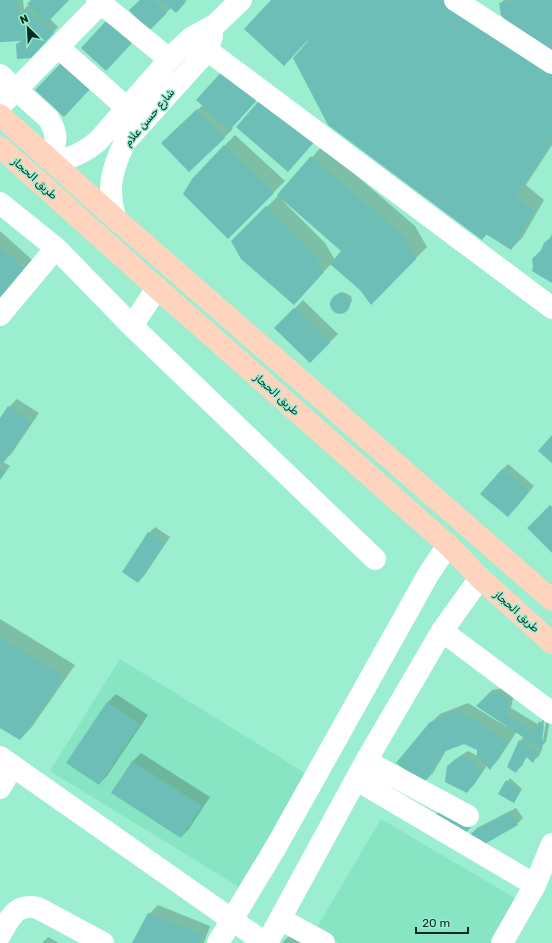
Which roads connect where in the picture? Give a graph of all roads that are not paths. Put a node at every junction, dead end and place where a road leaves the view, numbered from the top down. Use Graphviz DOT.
graph roads {
  1 [pos="241,0"];
  2 [pos="455,0"];
  3 [pos="99,2"];
  4 [pos="199,44"];
  5 [pos="58,47"];
  6 [pos="169,59"];
  7 [pos="552,62"];
  8 [pos="0,75"];
  9 [pos="16,90"];
  10 [pos="0,106"];
  11 [pos="127,108"];
  12 [pos="0,115"];
  13 [pos="0,147"];
  14 [pos="50,160"];
  15 [pos="0,203"];
  16 [pos="116,219"];
  17 [pos="56,248"];
  18 [pos="157,288"];
  19 [pos="552,308"];
  20 [pos="0,315"];
  21 [pos="132,326"];
  22 [pos="448,545"];
  23 [pos="375,559"];
  24 [pos="480,578"];
  25 [pos="552,600"];
  26 [pos="442,631"];
  27 [pos="552,643"];
  28 [pos="552,713"];
  29 [pos="6,761"];
  30 [pos="366,761"];
  31 [pos="356,780"];
  32 [pos="0,788"];
  33 [pos="468,816"];
  34 [pos="552,844"];
  35 [pos="535,885"];
  36 [pos="280,919"];
  37 [pos="232,920"];
  38 [pos="0,935"];
  39 [pos="75,936"];
  40 [pos="103,943"];
  41 [pos="218,943"];
  42 [pos="266,943"];
  43 [pos="324,943"];
  44 [pos="502,943"];
  1 -- 4 [label="street, شارع حسن علام"];
  2 -- 7 [label="street"];
  3 -- 5 [label="street"];
  3 -- 6 [label="street"];
  4 -- 6 [label="street, شارع حسن علام"];
  4 -- 16 [label="street, شارع حسن علام"];
  4 -- 19 [label="street"];
  5 -- 9 [label="street"];
  5 -- 11 [label="street"];
  6 -- 11 [label="street, شارع حسن علام"];
  8 -- 9 [label="street"];
  9 -- 10 [label="street"];
  9 -- 14 [label="street"];
  11 -- 14 [label="street, شارع حسن علام"];
  12 -- 14 [label="main road"];
  13 -- 18 [label="main road, طريق الحجاز"];
  14 -- 16 [label="main road"];
  15 -- 17 [label="street"];
  16 -- 25 [label="main road"];
  17 -- 20 [label="street"];
  17 -- 21 [label="street"];
  18 -- 21 [label="street"];
  18 -- 22 [label="main road, طريق الحجاز"];
  21 -- 23 [label="street"];
  22 -- 24 [label="main road, طريق الحجاز"];
  22 -- 37 [label="street"];
  24 -- 26 [label="street"];
  24 -- 27 [label="main road, طريق الحجاز"];
  26 -- 28 [label="street"];
  26 -- 30 [label="street"];
  29 -- 32 [label="street"];
  29 -- 37 [label="street"];
  30 -- 31 [label="street"];
  30 -- 33 [label="street"];
  31 -- 35 [label="street"];
  31 -- 36 [label="street"];
  34 -- 35 [label="street"];
  35 -- 44 [label="street"];
  36 -- 42 [label="street"];
  36 -- 43 [label="street"];
  37 -- 41 [label="street"];
  37 -- 42 [label="street"];
  38 -- 39 [label="street"];
  39 -- 40 [label="street"];
}
